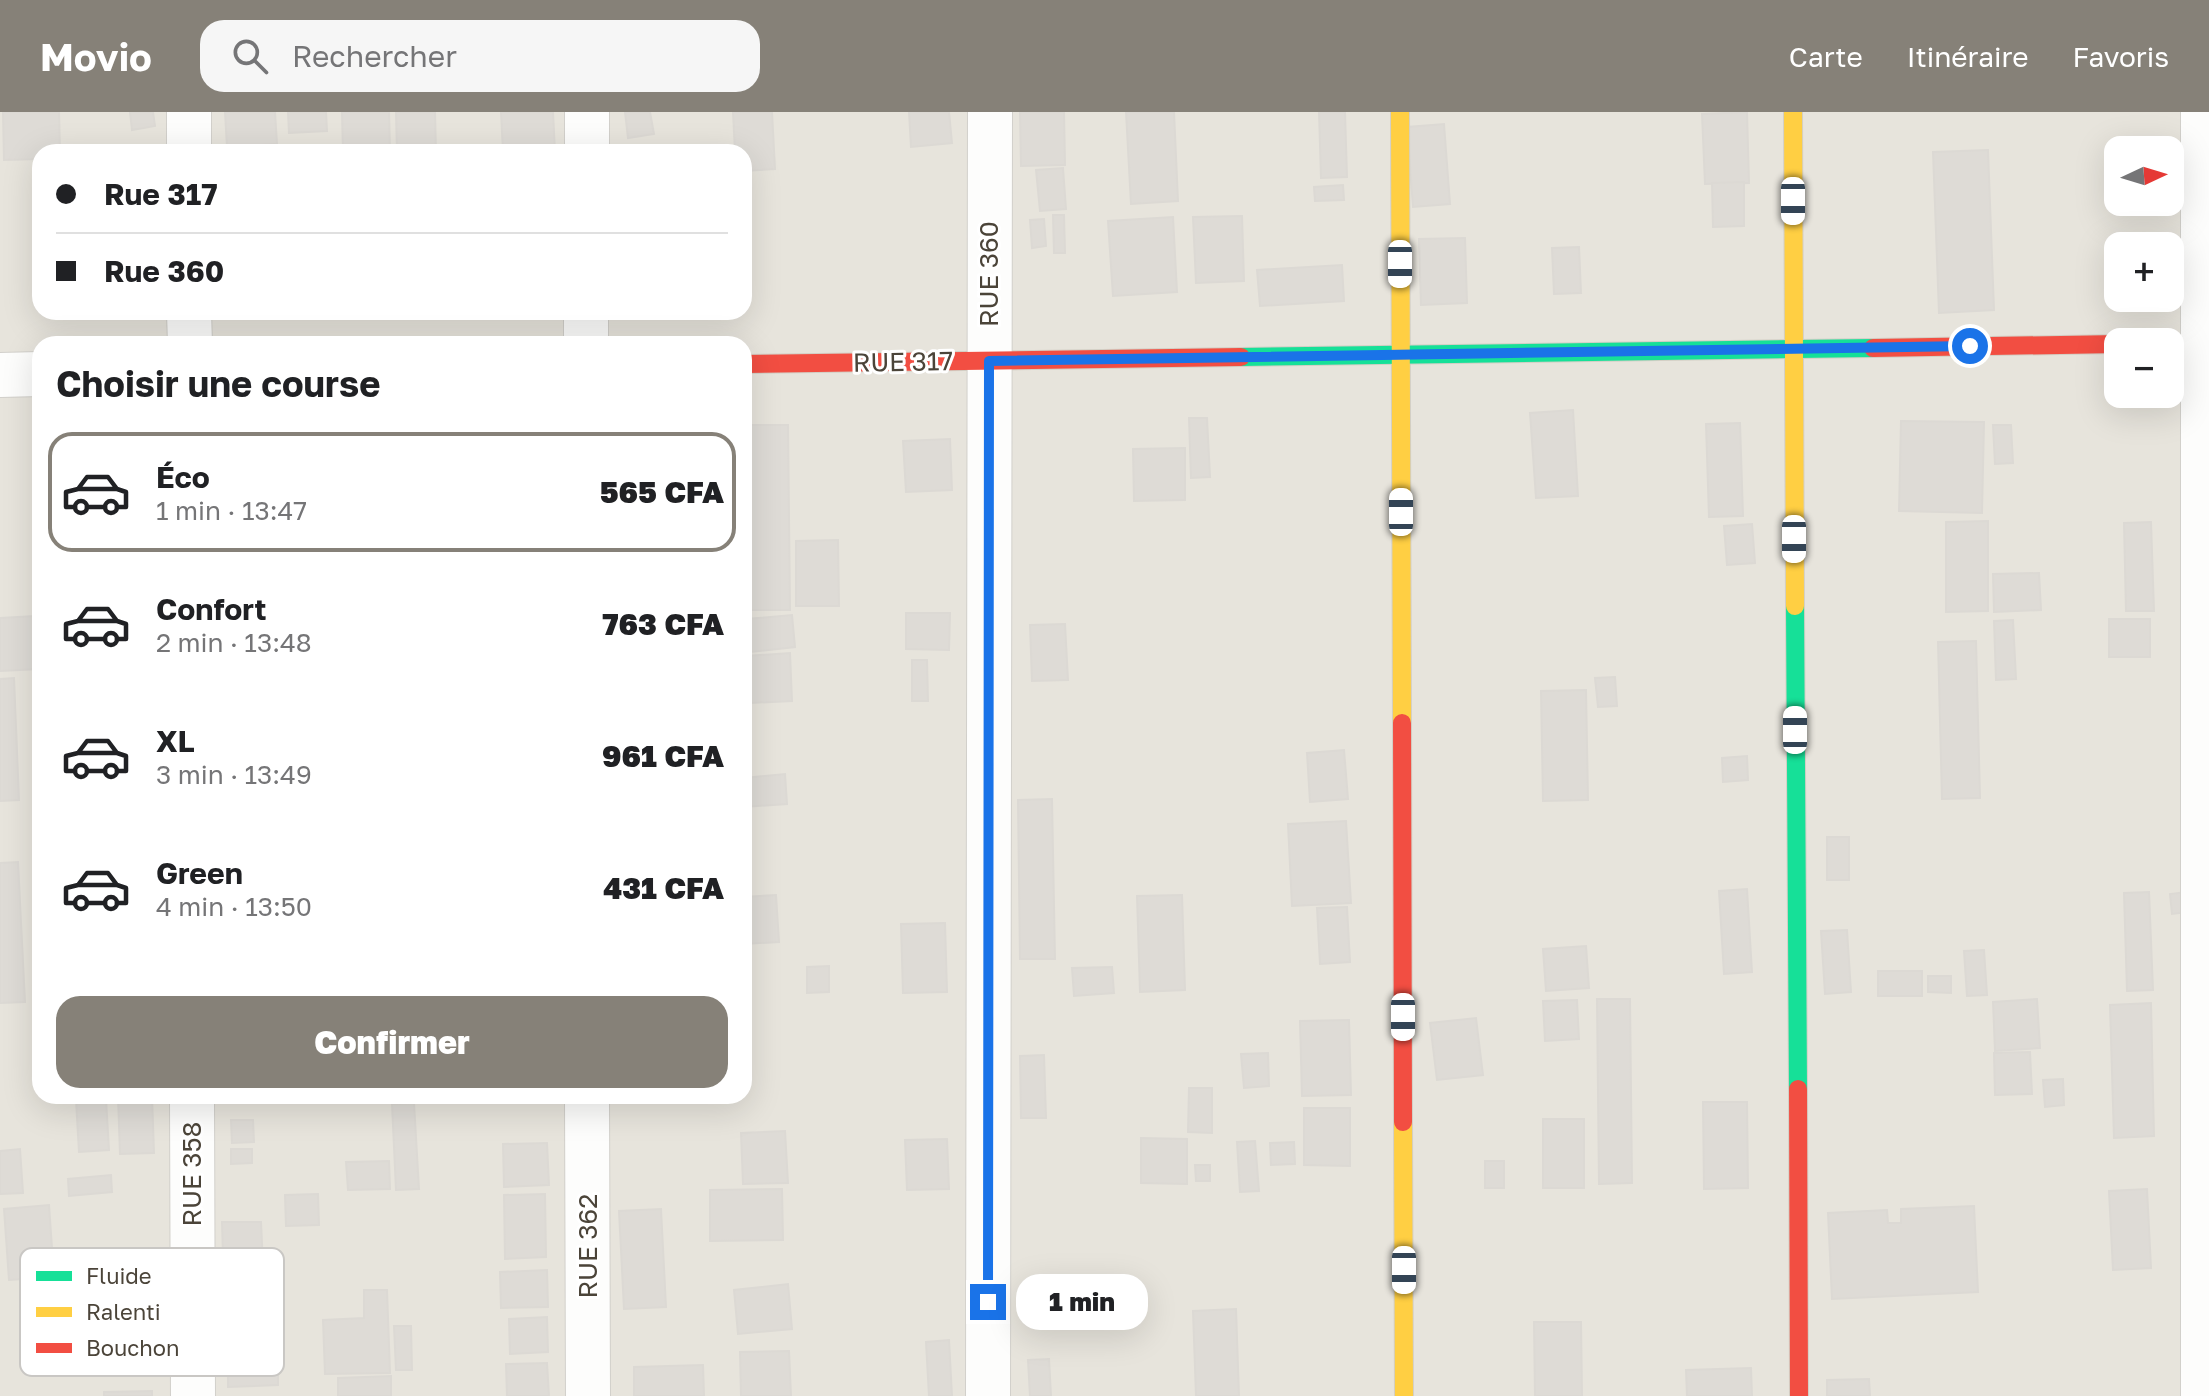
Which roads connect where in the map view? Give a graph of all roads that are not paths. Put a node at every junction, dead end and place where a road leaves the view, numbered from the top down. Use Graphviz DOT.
graph roads {
  1 [pos="189,112"];
  2 [pos="587,112"];
  3 [pos="990,112"];
  4 [pos="1400,112"];
  5 [pos="1793,112"];
  6 [pos="2203,112"];
  7 [pos="189,144"];
  8 [pos="587,144"];
  9 [pos="2187,343"];
  10 [pos="2104,344"];
  11 [pos="1793,349"];
  12 [pos="1400,355"];
  13 [pos="989,361"];
  14 [pos="752,364"];
  15 [pos="32,374"];
  16 [pos="0,375"];
  17 [pos="192,1104"];
  18 [pos="587,1104"];
  19 [pos="193,1248"];
  20 [pos="193,1376"];
  21 [pos="193,1396"];
  22 [pos="588,1396"];
  23 [pos="988,1396"];
  24 [pos="1404,1396"];
  25 [pos="1799,1396"];
  26 [pos="2203,1396"];
  1 -- 7 [label="street"];
  2 -- 8 [label="street"];
  3 -- 13 [label="street, RUE 360"];
  4 -- 12 [label="street"];
  5 -- 11 [label="street"];
  6 -- 9 [label="street"];
  9 -- 26 [label="street"];
  10 -- 11 [label="street, RUE 317"];
  11 -- 12 [label="street, RUE 317"];
  11 -- 25 [label="street"];
  12 -- 13 [label="street, RUE 317"];
  12 -- 24 [label="street"];
  13 -- 14 [label="street, RUE 317"];
  13 -- 23 [label="street, RUE 360"];
  15 -- 16 [label="street"];
  17 -- 19 [label="street, RUE 358"];
  18 -- 22 [label="street, RUE 362"];
  20 -- 21 [label="street, RUE 358"];
}
